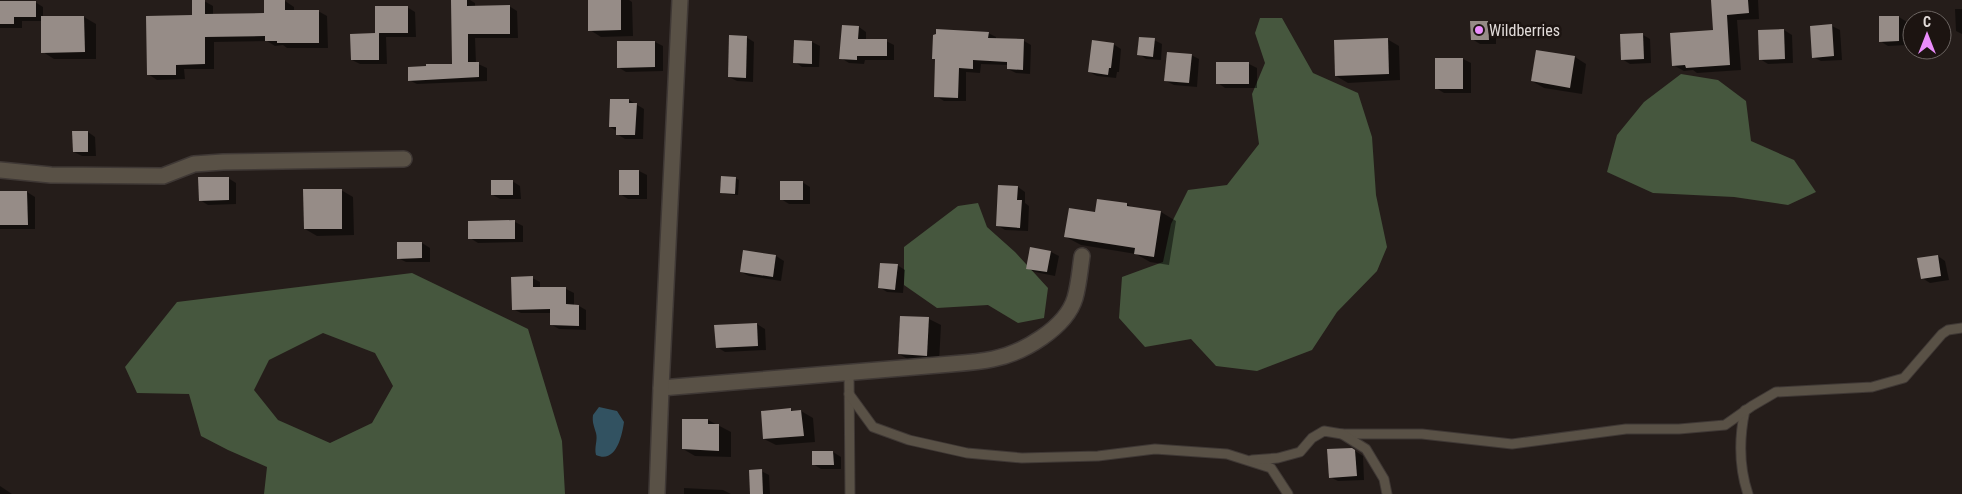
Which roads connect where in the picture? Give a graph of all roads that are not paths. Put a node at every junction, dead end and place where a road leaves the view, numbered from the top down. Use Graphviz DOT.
graph roads {
  1 [pos="680,0"];
  2 [pos="404,159"];
  3 [pos="0,170"];
  4 [pos="1082,256"];
  5 [pos="1962,328"];
  6 [pos="849,372"];
  7 [pos="661,388"];
  8 [pos="849,394"];
  9 [pos="1745,410"];
  10 [pos="1342,434"];
  11 [pos="1247,461"];
  12 [pos="657,494"];
  13 [pos="850,494"];
  14 [pos="1288,494"];
  15 [pos="1387,494"];
  16 [pos="1748,494"];
  1 -- 7 [label="street"];
  2 -- 3 [label="street"];
  4 -- 6 [label="street"];
  5 -- 9 [label="lane"];
  6 -- 7 [label="street"];
  6 -- 8 [label="lane"];
  7 -- 12 [label="street"];
  8 -- 11 [label="lane"];
  8 -- 13 [label="lane"];
  9 -- 10 [label="lane"];
  9 -- 16 [label="lane"];
  10 -- 11 [label="lane"];
  10 -- 15 [label="lane"];
  11 -- 14 [label="lane"];
}
